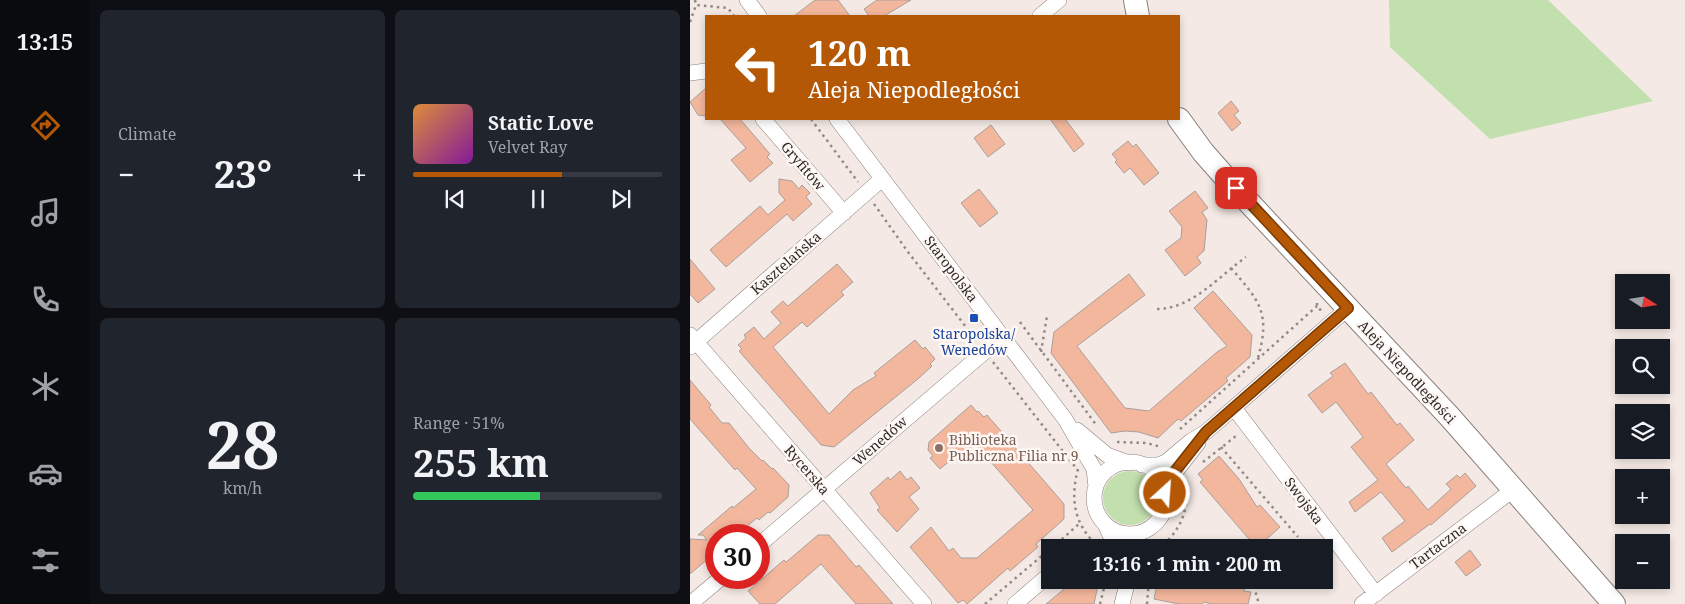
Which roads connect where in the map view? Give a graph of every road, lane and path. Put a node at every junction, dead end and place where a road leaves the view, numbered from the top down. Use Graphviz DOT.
graph roads {
  1 [pos="695,0"];
  2 [pos="747,0"];
  3 [pos="1059,0"];
  4 [pos="1135,0"];
  5 [pos="696,5"];
  6 [pos="733,15"];
  7 [pos="758,15"];
  8 [pos="1041,15"];
  9 [pos="1138,15"];
  10 [pos="690,22"];
  11 [pos="705,72"];
  12 [pos="690,73"];
  13 [pos="764,120"];
  14 [pos="812,120"];
  15 [pos="838,120"];
  16 [pos="1180,120"];
  17 [pos="882,179"];
  18 [pos="866,193"];
  19 [pos="844,213"];
  20 [pos="1246,257"];
  21 [pos="1231,268"];
  22 [pos="1317,306"];
  23 [pos="1348,308"];
  24 [pos="1157,309"];
  25 [pos="1047,316"];
  26 [pos="1020,322"];
  27 [pos="1002,337"];
  28 [pos="692,341"];
  29 [pos="985,351"];
  30 [pos="1041,352"];
  31 [pos="1257,360"];
  32 [pos="1234,408"];
  33 [pos="1065,419"];
  34 [pos="1100,430"];
  35 [pos="1206,432"];
  36 [pos="1176,433"];
  37 [pos="1165,444"];
  38 [pos="1161,447"];
  39 [pos="1220,448"];
  40 [pos="1135,464"];
  41 [pos="1096,487"];
  42 [pos="1514,488"];
  43 [pos="824,489"];
  44 [pos="1165,493"];
  45 [pos="1080,523"];
  46 [pos="1104,523"];
  47 [pos="1146,530"];
  48 [pos="770,536"];
  49 [pos="1298,537"];
  50 [pos="1061,539"];
  51 [pos="1093,539"];
  52 [pos="1112,539"];
  53 [pos="1137,539"];
  54 [pos="1041,556"];
  55 [pos="1041,582"];
  56 [pos="708,589"];
  57 [pos="1104,589"];
  58 [pos="1121,589"];
  59 [pos="1126,589"];
  60 [pos="1148,589"];
  61 [pos="1255,589"];
  62 [pos="1376,594"];
  63 [pos="1123,602"];
  64 [pos="690,604"];
  65 [pos="924,604"];
  66 [pos="985,604"];
  67 [pos="1015,604"];
  68 [pos="1100,604"];
  69 [pos="1146,604"];
  70 [pos="1259,604"];
  71 [pos="1362,604"];
  72 [pos="1614,604"];
  1 -- 5 [label="path"];
  2 -- 7 [label="street"];
  3 -- 8 [label="street"];
  4 -- 9 [label="street"];
  5 -- 6 [label="path"];
  5 -- 10 [label="path"];
  11 -- 12 [label="street"];
  13 -- 19 [label="street, Gryfitów"];
  14 -- 18 [label="path"];
  15 -- 17 [label="street, Staropolska"];
  16 -- 23 [label="street, Aleja Niepodległości"];
  17 -- 18 [label="street, Kasztelańska"];
  17 -- 27 [label="street, Staropolska"];
  18 -- 19 [label="street, Kasztelańska"];
  18 -- 29 [label="path"];
  19 -- 28 [label="street, Kasztelańska"];
  20 -- 21 [label="path"];
  21 -- 24 [label="path"];
  21 -- 31 [label="path"];
  22 -- 31 [label="path"];
  23 -- 32 [label="street"];
  23 -- 42 [label="street, Aleja Niepodległości"];
  25 -- 30 [label="path"];
  26 -- 30 [label="path"];
  27 -- 29 [label="street, Wenedów"];
  27 -- 33 [label="street, Staropolska"];
  28 -- 43 [label="street, Rycerska"];
  29 -- 43 [label="street, Wenedów"];
  29 -- 45 [label="path"];
  30 -- 34 [label="path"];
  31 -- 36 [label="path"];
  32 -- 35 [label="street"];
  32 -- 62 [label="street, Swojska"];
  33 -- 40 [label="street, Staropolska"];
  33 -- 41 [label="street, Staropolska"];
  35 -- 40 [label="street"];
  35 -- 44 [label="street"];
  37 -- 38 [label="path"];
  39 -- 49 [label="path"];
  40 -- 41 [label="street"];
  40 -- 44 [label="street"];
  41 -- 46 [label="street"];
  42 -- 62 [label="street, Tartaczna"];
  42 -- 72 [label="street, Aleja Niepodległości"];
  43 -- 48 [label="street, Wenedów"];
  43 -- 65 [label="street, Rycerska"];
  44 -- 47 [label="street"];
  45 -- 50 [label="path"];
  45 -- 51 [label="path"];
  46 -- 47 [label="street"];
  46 -- 52 [label="street"];
  47 -- 53 [label="street"];
  54 -- 66 [label="path"];
  55 -- 67 [label="street"];
  56 -- 64 [label="street"];
  57 -- 68 [label="path"];
  58 -- 63 [label="street"];
  59 -- 63 [label="street"];
  60 -- 69 [label="path"];
  61 -- 70 [label="path"];
  62 -- 71 [label="street, Tartaczna"];
}
